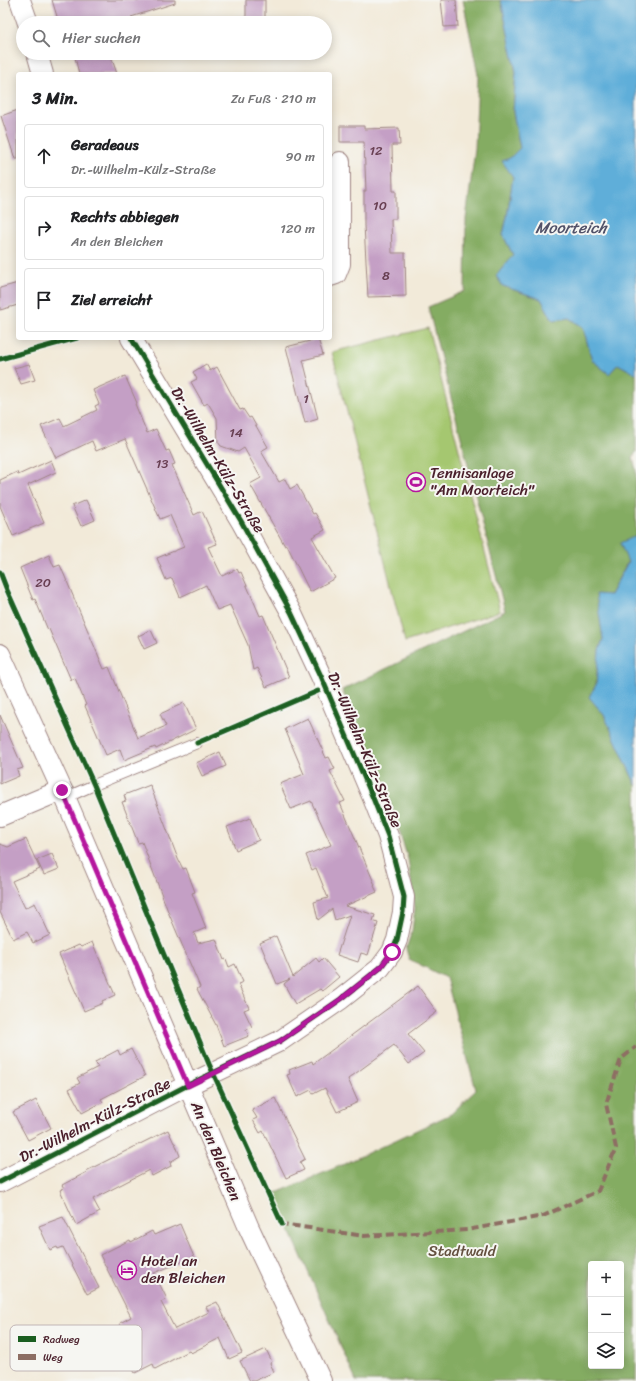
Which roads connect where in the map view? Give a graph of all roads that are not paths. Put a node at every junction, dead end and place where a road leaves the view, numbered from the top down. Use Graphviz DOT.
graph roads {
  1 [pos="20,0"];
  2 [pos="26,16"];
  3 [pos="39,60"];
  4 [pos="42,72"];
  5 [pos="340,162"];
  6 [pos="332,275"];
  7 [pos="132,340"];
  8 [pos="0,654"];
  9 [pos="197,743"];
  10 [pos="63,794"];
  11 [pos="0,816"];
  12 [pos="188,1086"];
  13 [pos="0,1182"];
  14 [pos="321,1381"];
  1 -- 2 [label="street"];
  3 -- 4 [label="street"];
  5 -- 6 [label="street"];
  7 -- 12 [label="street, Dr.-Wilhelm-Külz-Straße"];
  8 -- 10 [label="street, An den Bleichen"];
  9 -- 10 [label="lane"];
  10 -- 11 [label="street"];
  10 -- 12 [label="street, An den Bleichen"];
  12 -- 13 [label="street, Dr.-Wilhelm-Külz-Straße"];
  12 -- 14 [label="street, An den Bleichen"];
}
